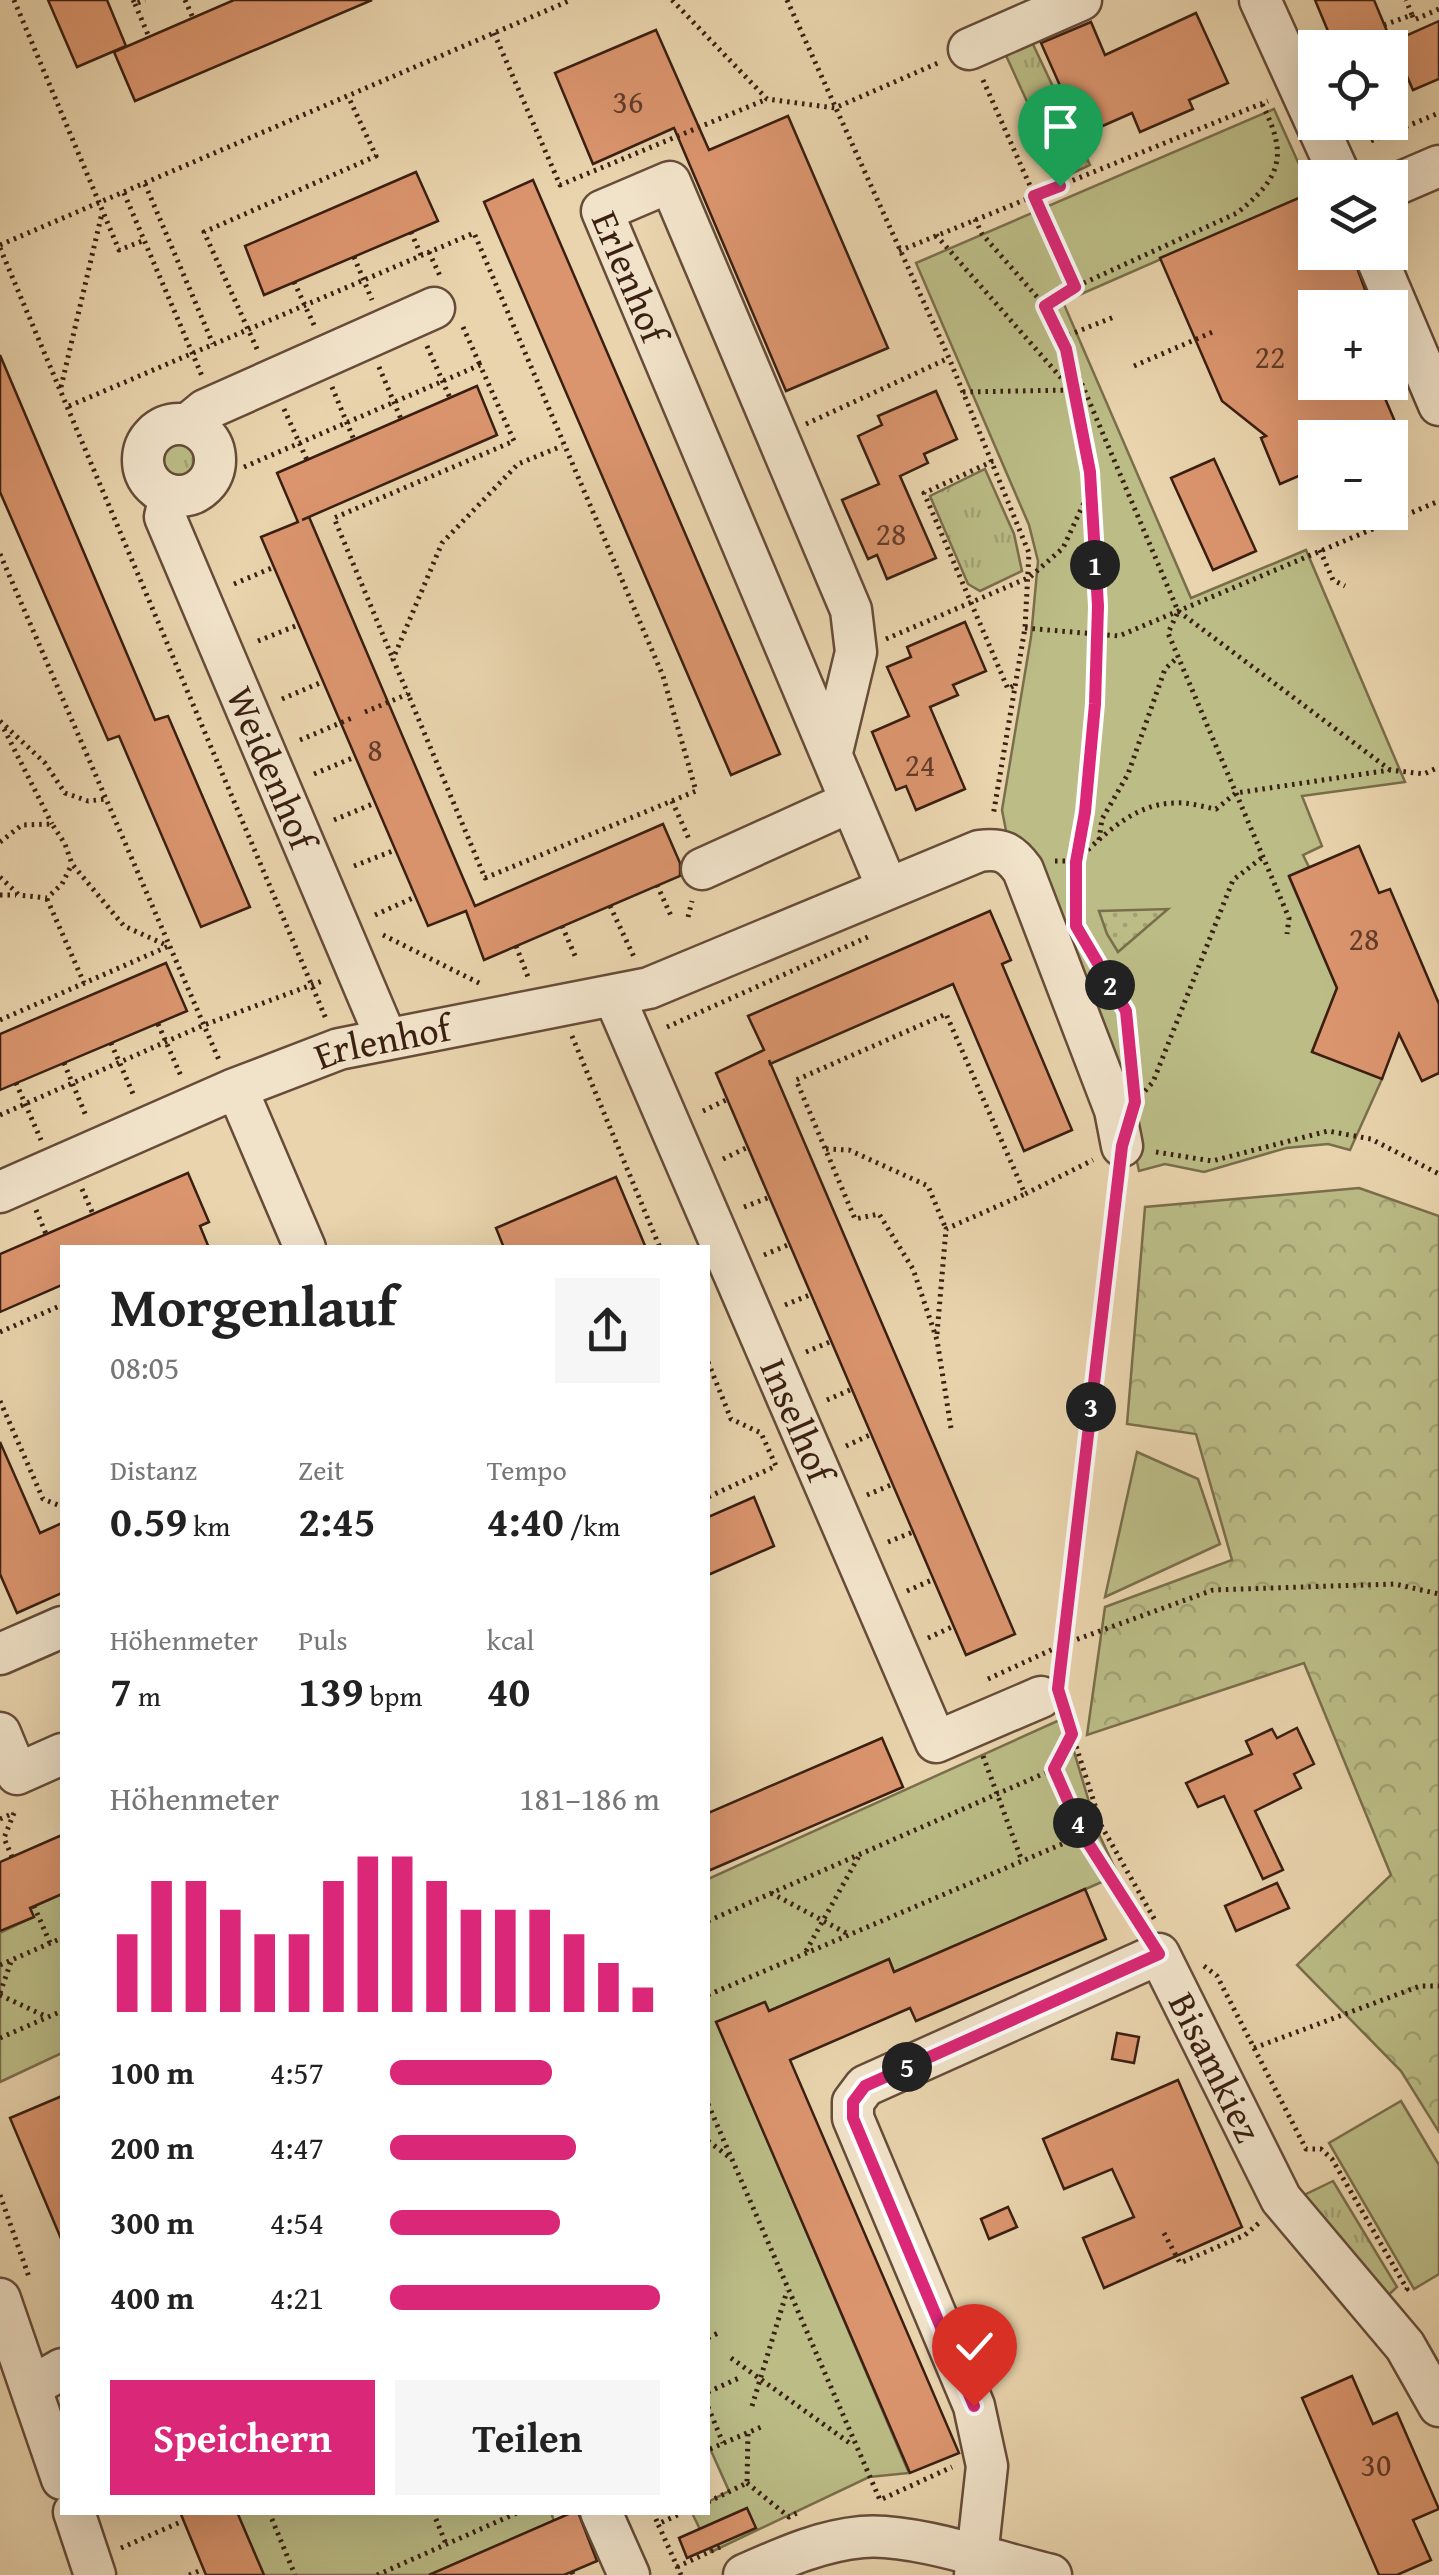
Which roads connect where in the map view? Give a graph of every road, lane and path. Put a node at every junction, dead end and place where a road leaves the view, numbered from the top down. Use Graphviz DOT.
graph roads {
  1 [pos="14,0"];
  2 [pos="145,0"];
  3 [pos="185,0"];
  4 [pos="571,0"];
  5 [pos="672,0"];
  6 [pos="787,0"];
  7 [pos="1081,0"];
  8 [pos="1260,0"];
  9 [pos="1406,0"];
  10 [pos="134,2"];
  11 [pos="1439,10"];
  12 [pos="1412,15"];
  13 [pos="192,18"];
  14 [pos="1384,25"];
  15 [pos="494,32"];
  16 [pos="148,37"];
  17 [pos="969,49"];
  18 [pos="348,96"];
  19 [pos="1280,96"];
  20 [pos="767,99"];
  21 [pos="835,108"];
  22 [pos="1439,113"];
  23 [pos="1371,141"];
  24 [pos="1327,160"];
  25 [pos="1439,166"];
  26 [pos="1408,179"];
  27 [pos="145,184"];
  28 [pos="124,193"];
  29 [pos="1034,196"];
  30 [pos="101,207"];
  31 [pos="975,219"];
  32 [pos="410,232"];
  33 [pos="936,234"];
  34 [pos="144,240"];
  35 [pos="1,250"];
  36 [pos="898,252"];
  37 [pos="421,255"];
  38 [pos="354,257"];
  39 [pos="1382,270"];
  40 [pos="363,280"];
  41 [pos="294,282"];
  42 [pos="1075,287"];
  43 [pos="304,304"];
  44 [pos="1045,306"];
  45 [pos="1114,317"];
  46 [pos="400,323"];
  47 [pos="248,329"];
  48 [pos="1215,331"];
  49 [pos="1061,338"];
  50 [pos="213,344"];
  51 [pos="1066,349"];
  52 [pos="192,352"];
  53 [pos="324,358"];
  54 [pos="949,358"];
  55 [pos="1134,366"];
  56 [pos="443,381"];
  57 [pos="61,389"];
  58 [pos="1072,390"];
  59 [pos="963,392"];
  60 [pos="450,398"];
  61 [pos="394,402"];
  62 [pos="1439,405"];
  63 [pos="68,406"];
  64 [pos="402,419"];
  65 [pos="347,422"];
  66 [pos="777,438"];
  67 [pos="354,440"];
  68 [pos="563,446"];
  69 [pos="993,461"];
  70 [pos="244,467"];
  71 [pos="1091,489"];
  72 [pos="1439,500"];
  73 [pos="1320,550"];
  74 [pos="0,554"];
  75 [pos="274,568"];
  76 [pos="1030,576"];
  77 [pos="234,584"];
  78 [pos="1345,586"];
  79 [pos="970,602"];
  80 [pos="1178,611"];
  81 [pos="298,625"];
  82 [pos="1025,628"];
  83 [pos="1097,634"];
  84 [pos="258,641"];
  85 [pos="856,652"];
  86 [pos="1178,657"];
  87 [pos="393,659"];
  88 [pos="322,682"];
  89 [pos="1016,685"];
  90 [pos="408,694"];
  91 [pos="282,698"];
  92 [pos="365,712"];
  93 [pos="352,718"];
  94 [pos="0,722"];
  95 [pos="300,740"];
  96 [pos="832,752"];
  97 [pos="355,757"];
  98 [pos="1439,767"];
  99 [pos="1390,770"];
  100 [pos="314,774"];
  101 [pos="1236,794"];
  102 [pos="106,799"];
  103 [pos="850,802"];
  104 [pos="375,804"];
  105 [pos="334,820"];
  106 [pos="52,824"];
  107 [pos="0,840"];
  108 [pos="1099,840"];
  109 [pos="994,849"];
  110 [pos="395,850"];
  111 [pos="1263,856"];
  112 [pos="1076,862"];
  113 [pos="72,864"];
  114 [pos="354,866"];
  115 [pos="702,869"];
  116 [pos="0,876"];
  117 [pos="657,885"];
  118 [pos="887,887"];
  119 [pos="0,894"];
  120 [pos="18,895"];
  121 [pos="47,898"];
  122 [pos="415,898"];
  123 [pos="1076,910"];
  124 [pos="375,915"];
  125 [pos="672,918"];
  126 [pos="562,926"];
  127 [pos="884,930"];
  128 [pos="1287,934"];
  129 [pos="383,935"];
  130 [pos="168,946"];
  131 [pos="516,946"];
  132 [pos="576,958"];
  133 [pos="1096,960"];
  134 [pos="358,970"];
  135 [pos="528,977"];
  136 [pos="84,983"];
  137 [pos="311,984"];
  138 [pos="495,991"];
  139 [pos="614,996"];
  140 [pos="0,1020"];
  141 [pos="567,1024"];
  142 [pos="204,1026"];
  143 [pos="386,1038"];
  144 [pos="674,1042"];
  145 [pos="1129,1047"];
  146 [pos="339,1048"];
  147 [pos="16,1083"];
  148 [pos="235,1090"];
  149 [pos="728,1100"];
  150 [pos="26,1104"];
  151 [pos="0,1116"];
  152 [pos="710,1127"];
  153 [pos="1122,1146"];
  154 [pos="748,1147"];
  155 [pos="826,1149"];
  156 [pos="1439,1174"];
  157 [pos="730,1175"];
  158 [pos="40,1184"];
  159 [pos="737,1191"];
  160 [pos="1025,1194"];
  161 [pos="770,1196"];
  162 [pos="93,1214"];
  163 [pos="946,1228"];
  164 [pos="46,1234"];
  165 [pos="758,1239"];
  166 [pos="790,1244"];
  167 [pos="304,1245"];
  168 [pos="659,1245"];
  169 [pos="812,1294"];
  170 [pos="60,1306"];
  171 [pos="792,1320"];
  172 [pos="0,1332"];
  173 [pos="799,1336"];
  174 [pos="937,1340"];
  175 [pos="832,1341"];
  176 [pos="806,1352"];
  177 [pos="710,1367"];
  178 [pos="813,1368"];
  179 [pos="852,1389"];
  180 [pos="0,1401"];
  181 [pos="833,1415"];
  182 [pos="951,1428"];
  183 [pos="840,1430"];
  184 [pos="872,1434"];
  185 [pos="846,1446"];
  186 [pos="853,1462"];
  187 [pos="860,1478"];
  188 [pos="893,1484"];
  189 [pos="710,1495"];
  190 [pos="867,1495"];
  191 [pos="60,1504"];
  192 [pos="874,1511"];
  193 [pos="881,1527"];
  194 [pos="913,1532"];
  195 [pos="901,1574"];
  196 [pos="934,1579"];
  197 [pos="907,1590"];
  198 [pos="1439,1594"];
  199 [pos="914,1606"];
  200 [pos="921,1622"];
  201 [pos="954,1626"];
  202 [pos="60,1628"];
  203 [pos="928,1638"];
  204 [pos="1064,1644"];
  205 [pos="0,1654"];
  206 [pos="935,1654"];
  207 [pos="977,1684"];
  208 [pos="1055,1692"];
  209 [pos="972,1726"];
  210 [pos="0,1734"];
  211 [pos="1072,1734"];
  212 [pos="60,1755"];
  213 [pos="1054,1769"];
  214 [pos="997,1794"];
  215 [pos="0,1819"];
  216 [pos="1102,1827"];
  217 [pos="1083,1835"];
  218 [pos="861,1854"];
  219 [pos="12,1857"];
  220 [pos="1022,1861"];
  221 [pos="771,1893"];
  222 [pos="34,1906"];
  223 [pos="710,1920"];
  224 [pos="823,1920"];
  225 [pos="850,1935"];
  226 [pos="60,1939"];
  227 [pos="50,1943"];
  228 [pos="1171,1950"];
  229 [pos="805,1954"];
  230 [pos="12,1960"];
  231 [pos="0,1965"];
  232 [pos="1439,1986"];
  233 [pos="0,1994"];
  234 [pos="710,1995"];
  235 [pos="60,2012"];
  236 [pos="48,2018"];
  237 [pos="0,2038"];
  238 [pos="1254,2048"];
  239 [pos="710,2109"];
  240 [pos="710,2143"];
  241 [pos="1306,2148"];
  242 [pos="730,2158"];
  243 [pos="1281,2199"];
  244 [pos="1164,2233"];
  245 [pos="788,2291"];
  246 [pos="0,2299"];
  247 [pos="1377,2312"];
  248 [pos="720,2332"];
  249 [pos="710,2337"];
  250 [pos="731,2358"];
  251 [pos="47,2378"];
  252 [pos="739,2378"];
  253 [pos="760,2379"];
  254 [pos="710,2391"];
  255 [pos="752,2406"];
  256 [pos="1439,2406"];
  257 [pos="710,2412"];
  258 [pos="761,2428"];
  259 [pos="748,2433"];
  260 [pos="723,2444"];
  261 [pos="855,2446"];
  262 [pos="710,2449"];
  263 [pos="60,2466"];
  264 [pos="952,2467"];
  265 [pos="747,2483"];
  266 [pos="710,2501"];
  267 [pos="797,2513"];
  268 [pos="76,2515"];
  269 [pos="269,2515"];
  270 [pos="434,2515"];
  271 [pos="512,2515"];
  272 [pos="603,2515"];
  273 [pos="654,2515"];
  274 [pos="678,2515"];
  275 [pos="184,2521"];
  276 [pos="658,2524"];
  277 [pos="446,2544"];
  278 [pos="108,2561"];
  279 [pos="976,2566"];
  280 [pos="204,2569"];
  281 [pos="189,2575"];
  282 [pos="294,2575"];
  283 [pos="377,2575"];
  284 [pos="628,2575"];
  285 [pos="681,2575"];
  286 [pos="744,2575"];
  287 [pos="1051,2575"];
  1 -- 30 [label="path"];
  2 -- 10 [label="path"];
  3 -- 13 [label="path"];
  4 -- 15 [label="path"];
  5 -- 20 [label="path"];
  6 -- 21 [label="path"];
  7 -- 17 [label="street"];
  8 -- 19 [label="street"];
  9 -- 12 [label="path"];
  10 -- 16 [label="path"];
  11 -- 12 [label="path"];
  12 -- 14 [label="path"];
  15 -- 18 [label="path"];
  15 -- 20 [label="path"];
  17 -- 21 [label="path"];
  17 -- 29 [label="path"];
  18 -- 27 [label="path"];
  18 -- 47 [label="path"];
  19 -- 24 [label="street"];
  19 -- 29 [label="path"];
  19 -- 42 [label="path"];
  20 -- 21 [label="path"];
  21 -- 36 [label="path"];
  22 -- 23 [label="path"];
  25 -- 26 [label="street"];
  27 -- 28 [label="path"];
  27 -- 50 [label="path"];
  28 -- 30 [label="path"];
  28 -- 34 [label="path"];
  29 -- 31 [label="path"];
  29 -- 42 [label="path"];
  30 -- 34 [label="path"];
  30 -- 35 [label="path"];
  30 -- 57 [label="path"];
  31 -- 33 [label="path"];
  31 -- 44 [label="path"];
  32 -- 37 [label="path"];
  33 -- 36 [label="path"];
  33 -- 58 [label="path"];
  34 -- 52 [label="path"];
  35 -- 57 [label="path"];
  36 -- 54 [label="path"];
  37 -- 40 [label="path"];
  37 -- 68 [label="path"];
  38 -- 40 [label="path"];
  39 -- 62 [label="street"];
  40 -- 43 [label="path"];
  40 -- 46 [label="path"];
  41 -- 43 [label="path"];
  42 -- 44 [label="path"];
  43 -- 47 [label="path"];
  43 -- 53 [label="path"];
  44 -- 49 [label="path"];
  45 -- 49 [label="path"];
  46 -- 53 [label="street, Weidenhof"];
  46 -- 56 [label="path"];
  46 -- 61 [label="path"];
  47 -- 50 [label="path"];
  48 -- 55 [label="path"];
  49 -- 51 [label="path"];
  50 -- 52 [label="path"];
  51 -- 58 [label="path"];
  51 -- 80 [label="path"];
  52 -- 63 [label="path"];
  53 -- 65 [label="path"];
  53 -- 134 [label="street, Weidenhof"];
  54 -- 59 [label="path"];
  54 -- 66 [label="path"];
  56 -- 60 [label="path"];
  56 -- 61 [label="path"];
  56 -- 87 [label="path"];
  57 -- 63 [label="path"];
  58 -- 59 [label="path"];
  58 -- 71 [label="path"];
  59 -- 69 [label="path"];
  61 -- 64 [label="path"];
  61 -- 65 [label="path"];
  63 -- 137 [label="path"];
  65 -- 67 [label="path"];
  65 -- 70 [label="path"];
  66 -- 85 [label="street, Erlenhof"];
  66 -- 96 [label="street, Erlenhof"];
  68 -- 87 [label="path"];
  68 -- 90 [label="path"];
  69 -- 76 [label="path"];
  69 -- 79 [label="path"];
  71 -- 76 [label="path"];
  71 -- 83 [label="path"];
  72 -- 73 [label="path"];
  73 -- 78 [label="path"];
  73 -- 80 [label="path"];
  74 -- 102 [label="path"];
  75 -- 77 [label="path"];
  76 -- 79 [label="path"];
  76 -- 82 [label="path"];
  79 -- 85 [label="path"];
  79 -- 89 [label="path"];
  80 -- 83 [label="path"];
  80 -- 86 [label="path"];
  80 -- 99 [label="path"];
  81 -- 84 [label="path"];
  82 -- 83 [label="path"];
  82 -- 89 [label="path"];
  83 -- 112 [label="path"];
  85 -- 96 [label="street, Erlenhof"];
  86 -- 101 [label="path"];
  86 -- 108 [label="path"];
  87 -- 90 [label="path"];
  88 -- 91 [label="path"];
  89 -- 109 [label="path"];
  90 -- 92 [label="path"];
  93 -- 95 [label="path"];
  94 -- 102 [label="path"];
  94 -- 106 [label="path"];
  96 -- 103 [label="street, Erlenhof"];
  97 -- 100 [label="path"];
  98 -- 99 [label="path"];
  99 -- 101 [label="path"];
  101 -- 108 [label="path"];
  101 -- 111 [label="path"];
  102 -- 130 [label="path"];
  103 -- 115 [label="street"];
  103 -- 118 [label="street, Erlenhof"];
  104 -- 105 [label="path"];
  106 -- 107 [label="path"];
  106 -- 113 [label="path"];
  108 -- 112 [label="path"];
  109 -- 118 [label="street, Erlenhof"];
  109 -- 153 [label="street"];
  110 -- 114 [label="path"];
  111 -- 128 [label="path"];
  111 -- 153 [label="path"];
  112 -- 123 [label="path"];
  113 -- 121 [label="path"];
  113 -- 130 [label="path"];
  116 -- 120 [label="path"];
  117 -- 125 [label="path"];
  118 -- 139 [label="street, Erlenhof"];
  119 -- 120 [label="path"];
  120 -- 121 [label="path"];
  121 -- 136 [label="path"];
  122 -- 124 [label="path"];
  126 -- 132 [label="path"];
  127 -- 144 [label="path"];
  129 -- 138 [label="path"];
  130 -- 136 [label="path"];
  130 -- 142 [label="path"];
  131 -- 135 [label="path"];
  133 -- 145 [label="path"];
  134 -- 137 [label="path"];
  134 -- 143 [label="street, Weidenhof"];
  136 -- 140 [label="path"];
  137 -- 142 [label="path"];
  137 -- 146 [label="path"];
  139 -- 143 [label="street, Erlenhof"];
  139 -- 209 [label="street, Inselhof"];
  141 -- 168 [label="path"];
  142 -- 148 [label="path"];
  142 -- 150 [label="path"];
  143 -- 146 [label="street, Erlenhof"];
  146 -- 148 [label="street, Erlenhof"];
  147 -- 150 [label="path"];
  148 -- 158 [label="street, Erlenhof"];
  148 -- 167 [label="street"];
  149 -- 152 [label="path"];
  150 -- 151 [label="path"];
  150 -- 158 [label="path"];
  153 -- 156 [label="path"];
  153 -- 160 [label="path"];
  153 -- 204 [label="path"];
  154 -- 157 [label="path"];
  155 -- 160 [label="path"];
  155 -- 163 [label="path"];
  155 -- 174 [label="path"];
  158 -- 162 [label="path"];
  158 -- 164 [label="path"];
  159 -- 161 [label="path"];
  160 -- 163 [label="path"];
  163 -- 174 [label="path"];
  165 -- 166 [label="path"];
  169 -- 171 [label="path"];
  170 -- 172 [label="path"];
  173 -- 176 [label="path"];
  174 -- 182 [label="path"];
  175 -- 176 [label="path"];
  176 -- 178 [label="path"];
  177 -- 189 [label="path"];
  179 -- 181 [label="path"];
  180 -- 191 [label="path"];
  183 -- 185 [label="path"];
  184 -- 185 [label="path"];
  185 -- 186 [label="path"];
  187 -- 190 [label="path"];
  188 -- 190 [label="path"];
  190 -- 192 [label="path"];
  193 -- 194 [label="path"];
  195 -- 197 [label="path"];
  196 -- 197 [label="path"];
  197 -- 199 [label="path"];
  198 -- 204 [label="path"];
  200 -- 203 [label="path"];
  201 -- 203 [label="path"];
  202 -- 205 [label="street"];
  203 -- 206 [label="path"];
  204 -- 207 [label="path"];
  204 -- 208 [label="path"];
  208 -- 209 [label="street, Inselhof"];
  208 -- 211 [label="path"];
  209 -- 214 [label="path"];
  210 -- 212 [label="street"];
  211 -- 213 [label="path"];
  211 -- 216 [label="path"];
  213 -- 214 [label="path"];
  213 -- 217 [label="path"];
  214 -- 218 [label="path"];
  214 -- 220 [label="path"];
  215 -- 219 [label="path"];
  216 -- 217 [label="path"];
  216 -- 228 [label="path"];
  217 -- 220 [label="path"];
  217 -- 228 [label="path"];
  218 -- 221 [label="path"];
  218 -- 224 [label="path"];
  220 -- 225 [label="path"];
  221 -- 223 [label="path"];
  221 -- 224 [label="path"];
  222 -- 227 [label="path"];
  224 -- 225 [label="path"];
  224 -- 229 [label="path"];
  225 -- 229 [label="path"];
  226 -- 227 [label="path"];
  227 -- 230 [label="path"];
  228 -- 238 [label="path"];
  228 -- 243 [label="street, Bisamkiez"];
  228 -- 279 [label="street, Bisamkiez"];
  229 -- 234 [label="path"];
  230 -- 231 [label="path"];
  230 -- 233 [label="path"];
  232 -- 238 [label="path"];
  233 -- 236 [label="path"];
  235 -- 236 [label="path"];
  236 -- 237 [label="path"];
  238 -- 241 [label="path"];
  239 -- 242 [label="path"];
  240 -- 242 [label="path"];
  241 -- 243 [label="path"];
  241 -- 247 [label="path"];
  242 -- 245 [label="path"];
  243 -- 244 [label="path"];
  243 -- 247 [label="street, Bisamkiez"];
  245 -- 253 [label="path"];
  245 -- 261 [label="path"];
  246 -- 251 [label="street"];
  247 -- 256 [label="street, Bisamkiez"];
  248 -- 249 [label="path"];
  250 -- 253 [label="path"];
  251 -- 263 [label="street"];
  252 -- 254 [label="path"];
  253 -- 255 [label="path"];
  253 -- 261 [label="path"];
  257 -- 260 [label="path"];
  258 -- 259 [label="path"];
  259 -- 260 [label="path"];
  259 -- 265 [label="path"];
  260 -- 262 [label="path"];
  261 -- 264 [label="path"];
  265 -- 266 [label="path"];
  265 -- 267 [label="path"];
  268 -- 278 [label="street"];
  269 -- 282 [label="path"];
  270 -- 277 [label="path"];
  271 -- 277 [label="path"];
  272 -- 284 [label="street"];
  273 -- 276 [label="path"];
  274 -- 276 [label="path"];
  275 -- 278 [label="path"];
  276 -- 285 [label="path"];
  277 -- 283 [label="path"];
  279 -- 286 [label="street"];
  279 -- 287 [label="street"];
  280 -- 281 [label="path"];
}
